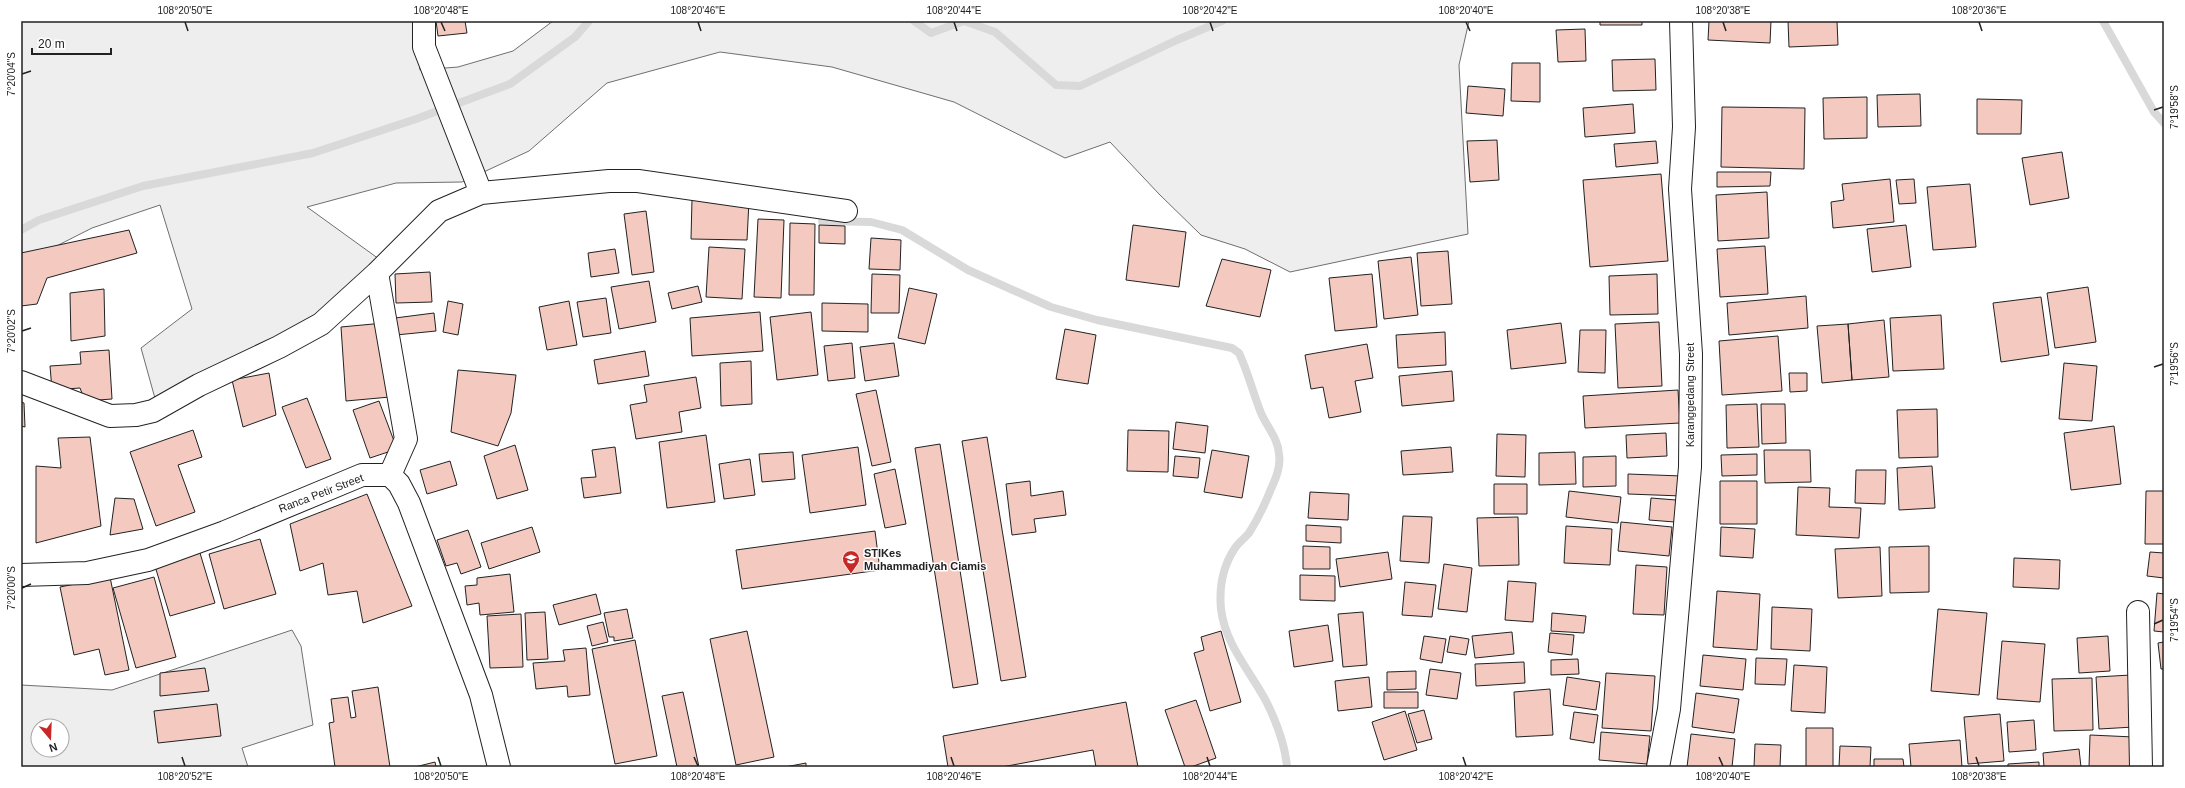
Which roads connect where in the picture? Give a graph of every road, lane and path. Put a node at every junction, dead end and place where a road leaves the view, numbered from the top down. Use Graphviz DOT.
graph roads {
  1 [pos="424,21"];
  2 [pos="1681,21"];
  3 [pos="481,193"];
  4 [pos="846,211"];
  5 [pos="377,273"];
  6 [pos="21,382"];
  7 [pos="390,475"];
  8 [pos="21,575"];
  9 [pos="2138,612"];
  10 [pos="499,767"];
  11 [pos="1658,767"];
  12 [pos="2141,767"];
  1 -- 3 [label="street"];
  2 -- 11 [label="street, Karanggedang Street"];
  3 -- 4 [label="street"];
  3 -- 5 [label="street"];
  5 -- 6 [label="street"];
  5 -- 7 [label="street"];
  7 -- 8 [label="street, Ranca Petir Street"];
  7 -- 10 [label="street"];
  9 -- 12 [label="street"];
}
